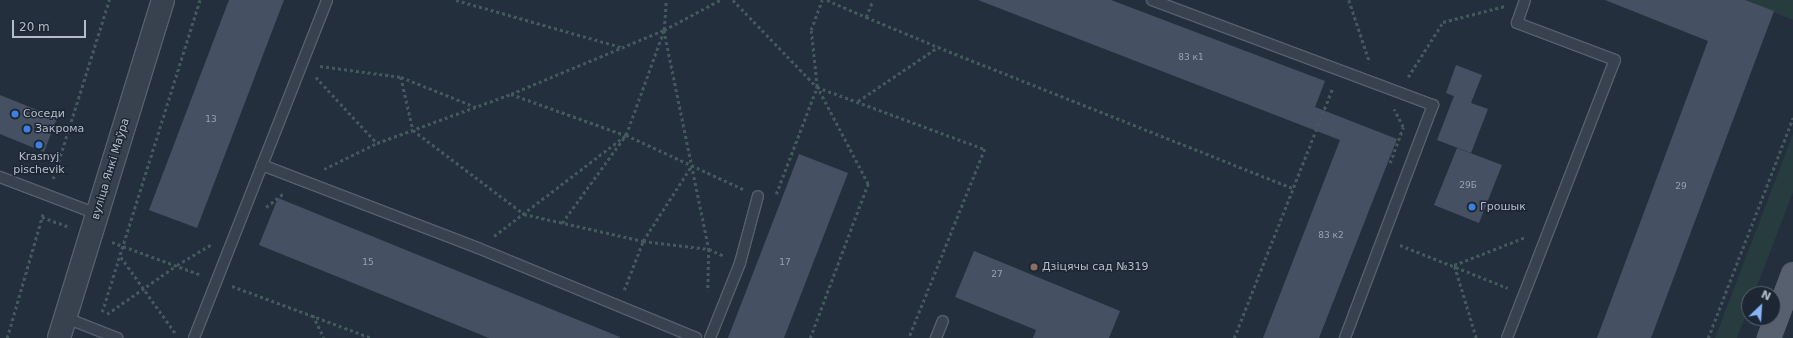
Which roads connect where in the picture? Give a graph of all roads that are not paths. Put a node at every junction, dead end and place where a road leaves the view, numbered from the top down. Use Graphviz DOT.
graph roads {
  1 [pos="163,0"];
  2 [pos="327,0"];
  3 [pos="1152,0"];
  4 [pos="1526,0"];
  5 [pos="262,165"];
  6 [pos="0,178"];
  7 [pos="758,196"];
  8 [pos="97,214"];
  9 [pos="1793,274"];
  10 [pos="66,318"];
  11 [pos="943,321"];
  12 [pos="59,338"];
  13 [pos="118,338"];
  14 [pos="194,338"];
  15 [pos="696,338"];
  16 [pos="710,338"];
  17 [pos="936,338"];
  18 [pos="1345,338"];
  19 [pos="1507,338"];
  20 [pos="1769,338"];
  1 -- 8 [label="street, вуліца Янкі Маўра"];
  2 -- 5 [label="lane"];
  3 -- 18 [label="lane"];
  4 -- 19 [label="lane"];
  5 -- 14 [label="lane"];
  5 -- 15 [label="lane"];
  6 -- 8 [label="lane"];
  7 -- 16 [label="lane"];
  8 -- 10 [label="street, вуліца Янкі Маўра"];
  9 -- 20 [label="main road"];
  10 -- 12 [label="street, вуліца Янкі Маўра"];
  10 -- 13 [label="lane"];
  11 -- 17 [label="lane"];
}
